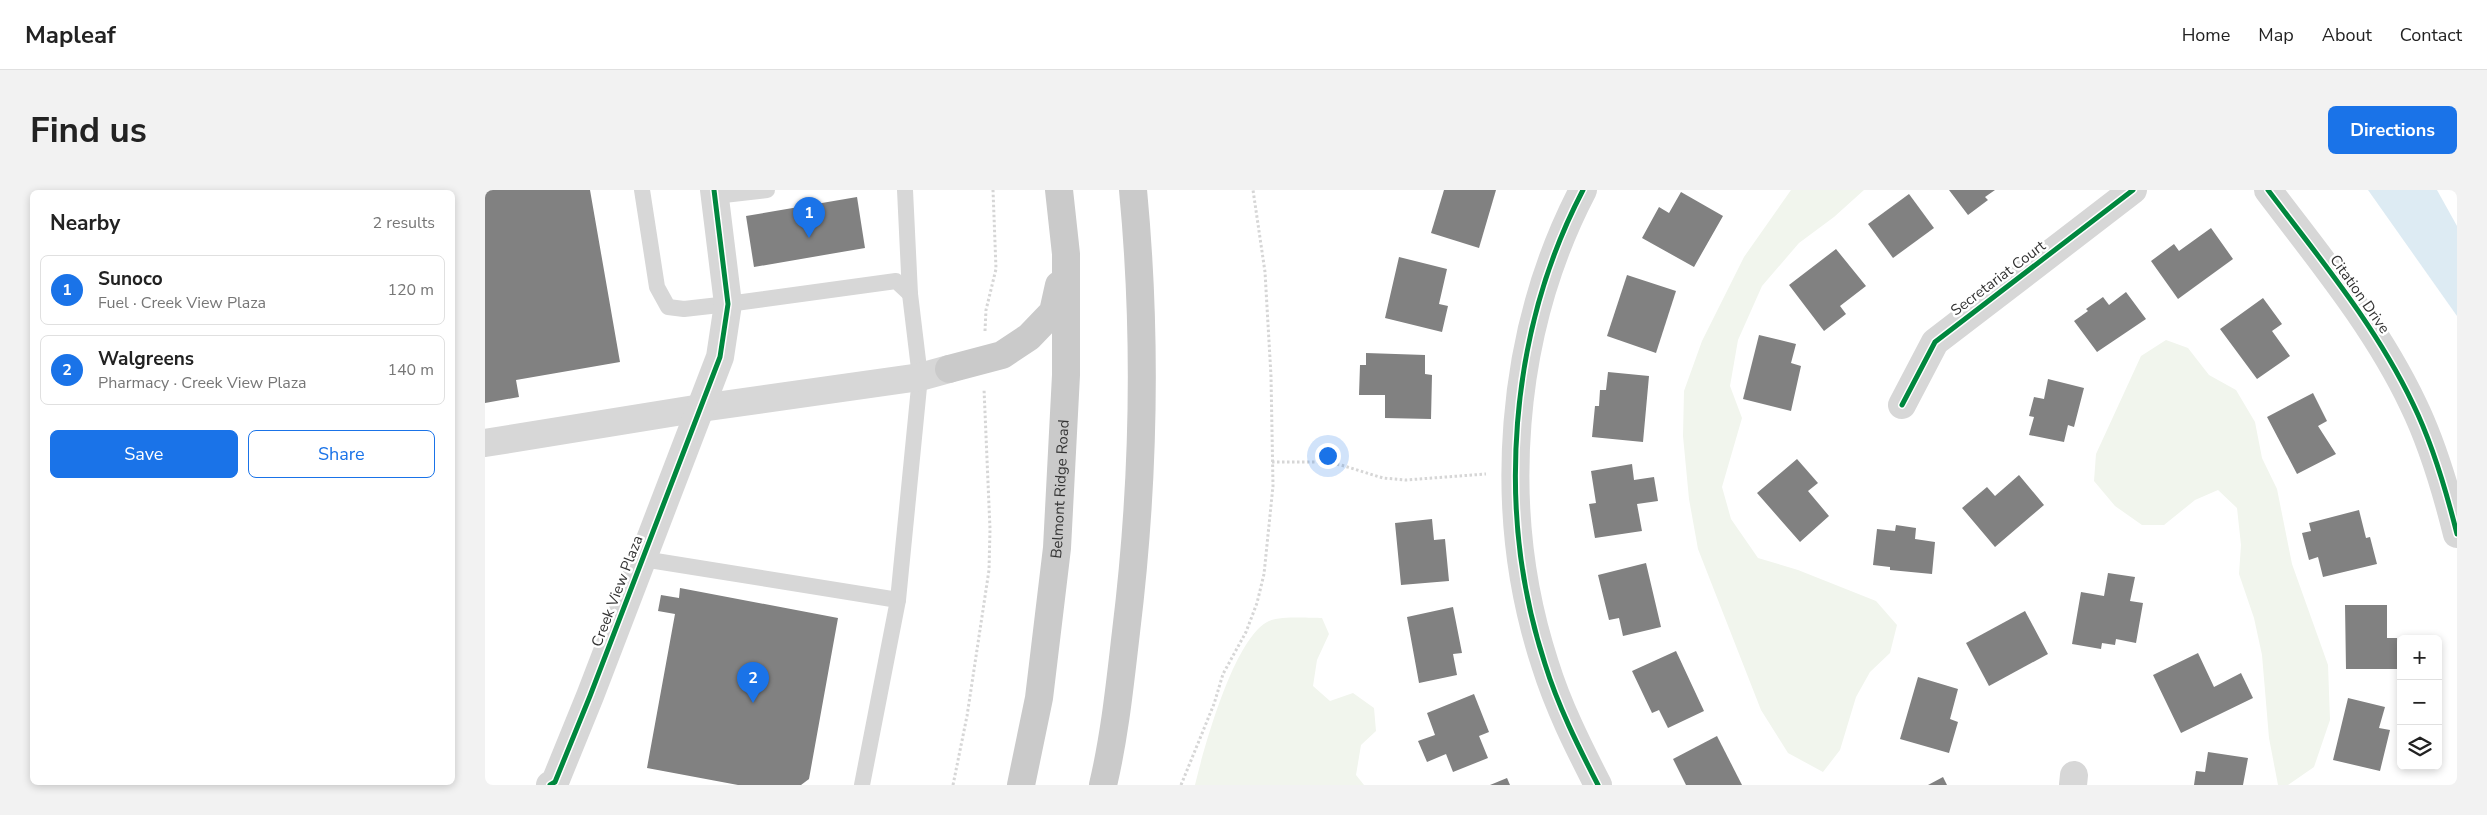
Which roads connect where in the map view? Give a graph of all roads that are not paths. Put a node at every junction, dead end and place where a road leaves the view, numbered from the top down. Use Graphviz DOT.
graph roads {
  1 [pos="642,190"];
  2 [pos="767,190"];
  3 [pos="1059,190"];
  4 [pos="1133,190"];
  5 [pos="1583,190"];
  6 [pos="2133,190"];
  7 [pos="2268,190"];
  8 [pos="715,193"];
  9 [pos="903,193"];
  10 [pos="1066,254"];
  11 [pos="910,294"];
  12 [pos="728,304"];
  13 [pos="949,369"];
  14 [pos="920,377"];
  15 [pos="1902,405"];
  16 [pos="701,408"];
  17 [pos="485,443"];
  18 [pos="2457,534"];
  19 [pos="643,558"];
  20 [pos="898,600"];
  21 [pos="554,784"];
  22 [pos="862,785"];
  23 [pos="1021,785"];
  24 [pos="1103,785"];
  25 [pos="1598,785"];
  1 -- 12 [label="lane"];
  2 -- 8 [label="lane"];
  3 -- 10 [label="main road, Belmont Ridge Road"];
  4 -- 24 [label="main road"];
  5 -- 25 [label="street"];
  6 -- 15 [label="street, Secretariat Court"];
  7 -- 18 [label="street, Citation Drive"];
  8 -- 12 [label="street, Creek View Plaza"];
  9 -- 11 [label="lane"];
  10 -- 13 [label="main road"];
  10 -- 23 [label="main road, Belmont Ridge Road"];
  11 -- 12 [label="lane"];
  11 -- 14 [label="lane"];
  12 -- 16 [label="street, Creek View Plaza"];
  13 -- 14 [label="street"];
  14 -- 16 [label="street"];
  14 -- 20 [label="lane"];
  16 -- 17 [label="street"];
  16 -- 19 [label="street, Creek View Plaza"];
  19 -- 20 [label="lane"];
  19 -- 21 [label="street, Creek View Plaza"];
  20 -- 22 [label="lane"];
}
